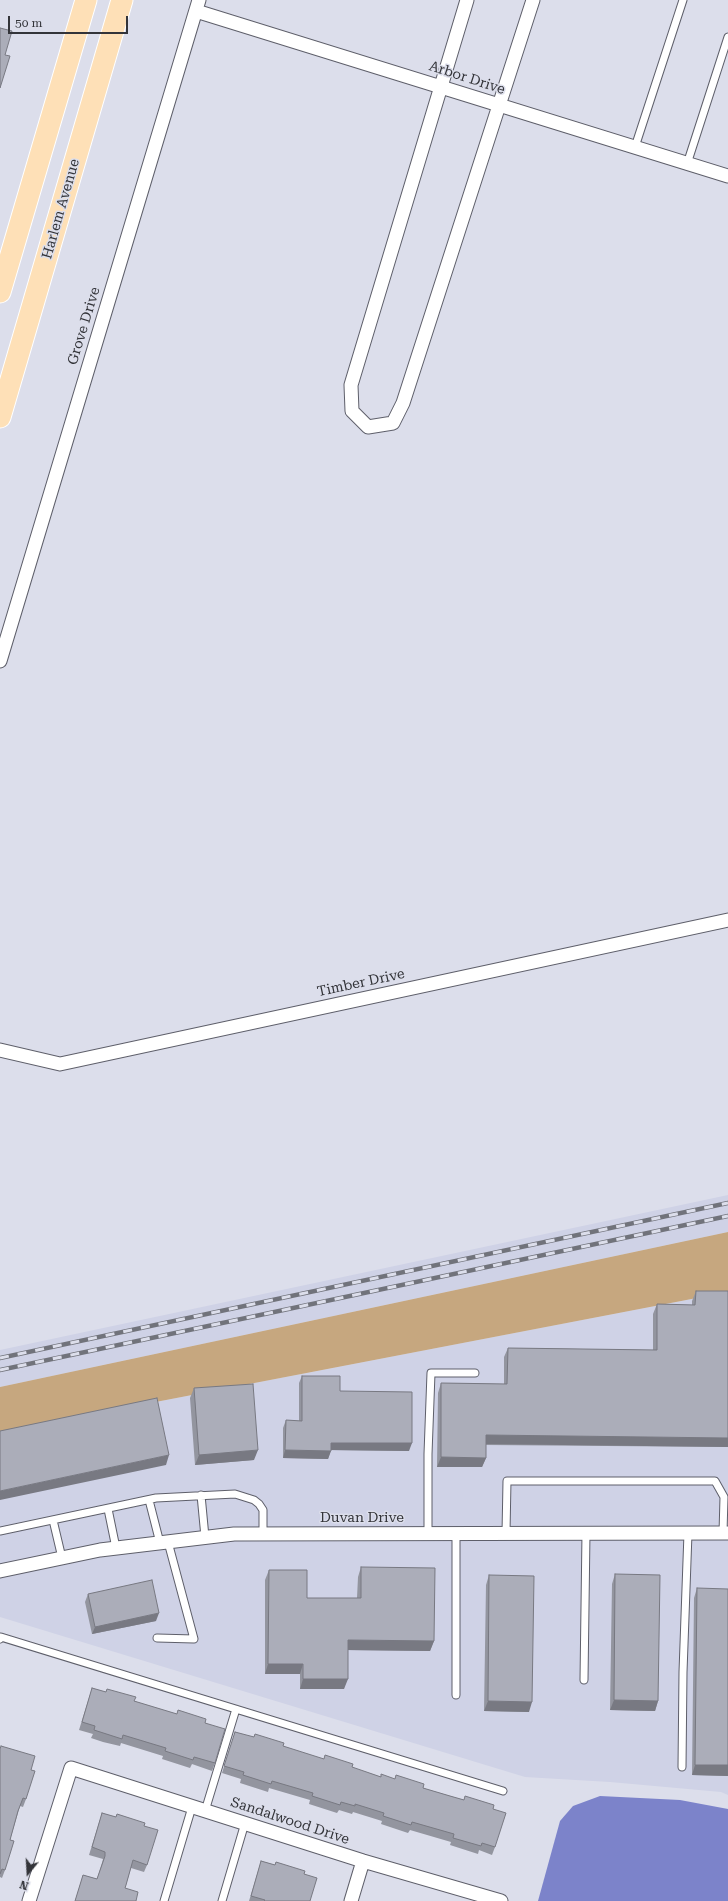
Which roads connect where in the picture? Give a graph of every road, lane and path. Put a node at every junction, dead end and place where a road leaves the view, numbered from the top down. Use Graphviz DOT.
graph roads {
  1 [pos="86,0"];
  2 [pos="122,0"];
  3 [pos="467,0"];
  4 [pos="533,0"];
  5 [pos="683,0"];
  6 [pos="197,6"];
  7 [pos="728,36"];
  8 [pos="440,86"];
  9 [pos="500,105"];
  10 [pos="635,147"];
  11 [pos="687,164"];
  12 [pos="728,176"];
  13 [pos="0,292"];
  14 [pos="0,417"];
  15 [pos="0,661"];
  16 [pos="728,920"];
  17 [pos="0,1050"];
  18 [pos="475,1373"];
  19 [pos="201,1495"];
  20 [pos="149,1500"];
  21 [pos="108,1509"];
  22 [pos="53,1520"];
  23 [pos="0,1531"];
  24 [pos="428,1533"];
  25 [pos="456,1533"];
  26 [pos="506,1533"];
  27 [pos="586,1533"];
  28 [pos="688,1533"];
  29 [pos="725,1533"];
  30 [pos="263,1534"];
  31 [pos="204,1538"];
  32 [pos="164,1542"];
  33 [pos="116,1548"];
  34 [pos="62,1558"];
  35 [pos="0,1571"];
  36 [pos="157,1638"];
  37 [pos="0,1639"];
  38 [pos="584,1680"];
  39 [pos="456,1695"];
  40 [pos="236,1709"];
  41 [pos="682,1766"];
  42 [pos="503,1791"];
  43 [pos="192,1807"];
  44 [pos="205,1811"];
  45 [pos="245,1823"];
  46 [pos="363,1861"];
  47 [pos="493,1900"];
  48 [pos="29,1901"];
  49 [pos="164,1901"];
  50 [pos="222,1901"];
  51 [pos="351,1901"];
  1 -- 13 [label="main road"];
  2 -- 14 [label="main road, Harlem Avenue"];
  3 -- 8 [label="street"];
  4 -- 9 [label="street"];
  5 -- 10 [label="lane"];
  6 -- 8 [label="street, Arbor Drive"];
  6 -- 15 [label="street, Grove Drive"];
  7 -- 11 [label="lane"];
  8 -- 9 [label="street, Arbor Drive"];
  8 -- 9 [label="street"];
  9 -- 10 [label="street, Arbor Drive"];
  10 -- 11 [label="street, Arbor Drive"];
  11 -- 12 [label="street, Arbor Drive"];
  16 -- 17 [label="street, Timber Drive"];
  18 -- 24 [label="lane"];
  19 -- 20 [label="lane"];
  19 -- 30 [label="lane"];
  19 -- 31 [label="lane"];
  20 -- 21 [label="lane"];
  20 -- 32 [label="lane"];
  21 -- 22 [label="lane"];
  21 -- 33 [label="lane"];
  22 -- 23 [label="lane"];
  22 -- 34 [label="lane"];
  24 -- 25 [label="street, Duvan Drive"];
  24 -- 30 [label="street, Duvan Drive"];
  25 -- 26 [label="street, Duvan Drive"];
  25 -- 39 [label="lane"];
  26 -- 27 [label="street, Duvan Drive"];
  26 -- 29 [label="lane"];
  27 -- 28 [label="street, Duvan Drive"];
  27 -- 38 [label="lane"];
  28 -- 29 [label="street, Duvan Drive"];
  28 -- 41 [label="lane"];
  30 -- 31 [label="street, Duvan Drive"];
  31 -- 32 [label="street, Duvan Drive"];
  32 -- 33 [label="street, Duvan Drive"];
  32 -- 36 [label="lane"];
  33 -- 34 [label="street, Duvan Drive"];
  34 -- 35 [label="street, Duvan Drive"];
  37 -- 40 [label="lane"];
  40 -- 42 [label="lane"];
  40 -- 44 [label="lane"];
  43 -- 44 [label="street, Sandalwood Drive"];
  43 -- 48 [label="street, Sandalwood Drive"];
  43 -- 49 [label="lane"];
  44 -- 45 [label="street, Sandalwood Drive"];
  45 -- 46 [label="street, Sandalwood Drive"];
  45 -- 50 [label="lane"];
  46 -- 47 [label="street, Sandalwood Drive"];
  46 -- 51 [label="street"];
}
